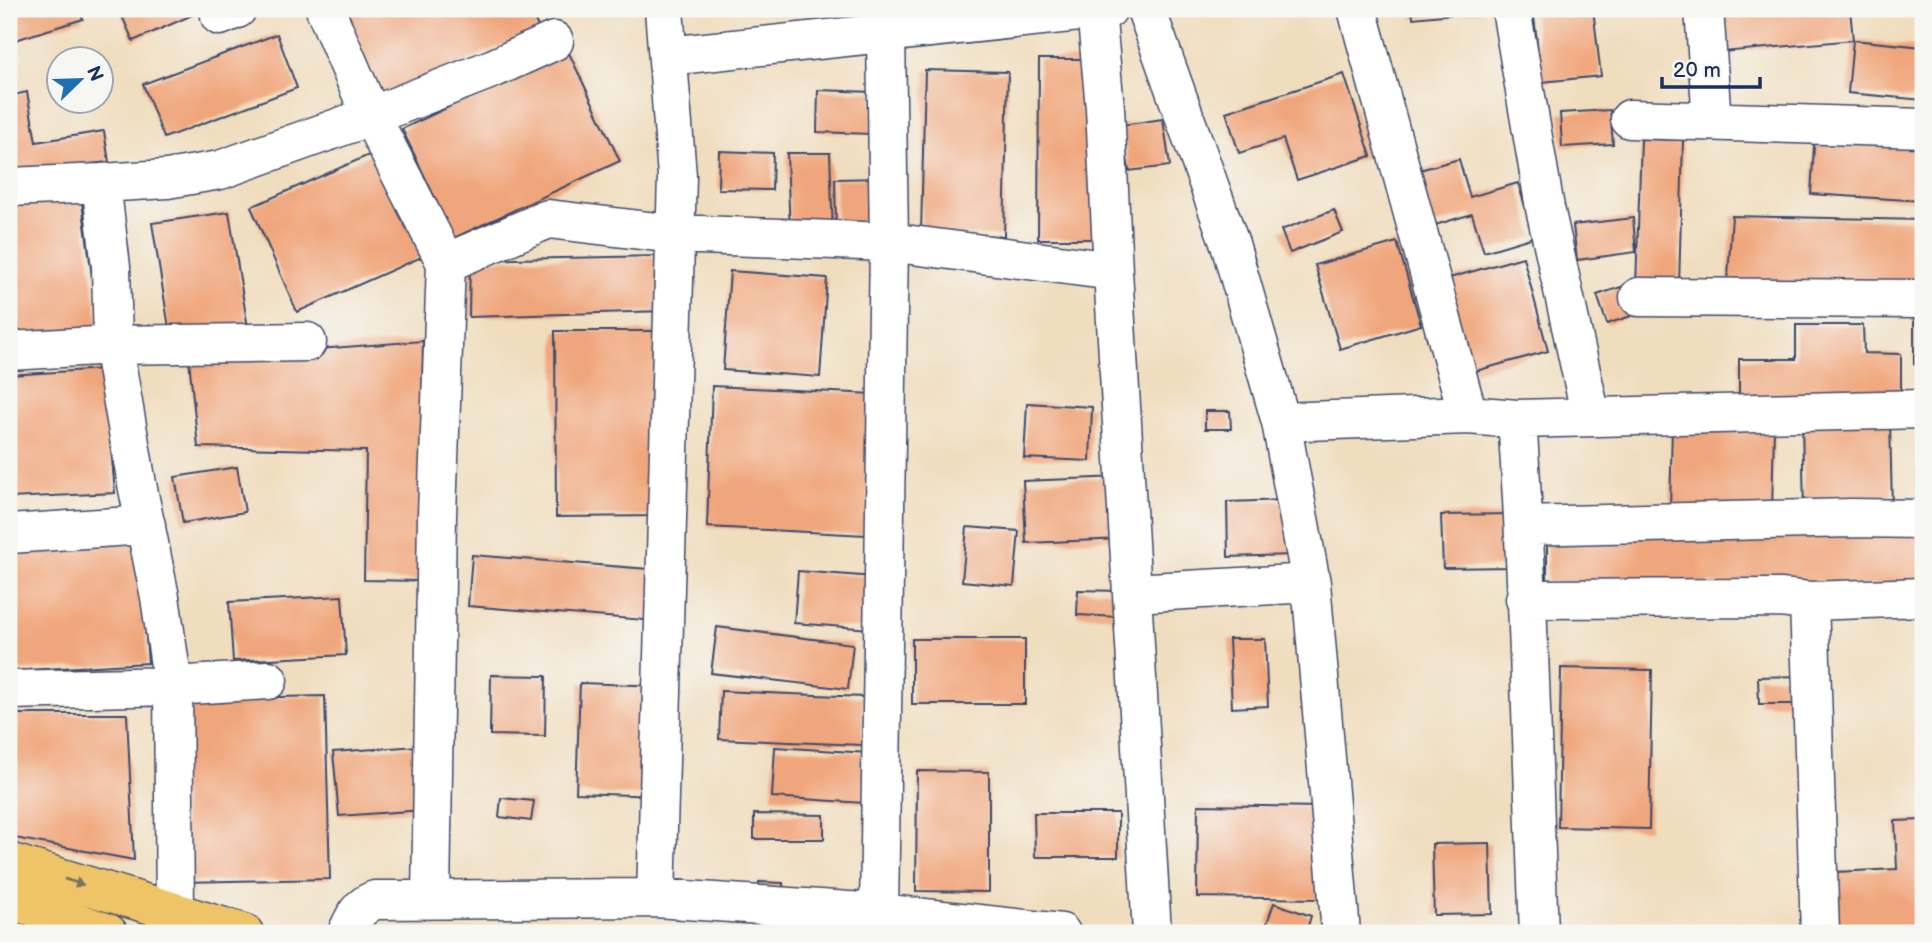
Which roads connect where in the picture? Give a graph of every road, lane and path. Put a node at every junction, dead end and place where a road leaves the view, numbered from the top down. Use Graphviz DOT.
graph roads {
  1 [pos="324,9"];
  2 [pos="664,9"];
  3 [pos="1102,9"];
  4 [pos="1146,9"];
  5 [pos="1357,9"];
  6 [pos="1511,9"];
  7 [pos="1704,9"];
  8 [pos="886,33"];
  9 [pos="554,41"];
  10 [pos="668,56"];
  11 [pos="371,116"];
  12 [pos="1630,119"];
  13 [pos="1712,121"];
  14 [pos="1923,128"];
  15 [pos="101,183"];
  16 [pos="9,187"];
  17 [pos="674,234"];
  18 [pos="889,242"];
  19 [pos="446,264"];
  20 [pos="1114,271"];
  21 [pos="1639,296"];
  22 [pos="1923,299"];
  23 [pos="307,342"];
  24 [pos="113,345"];
  25 [pos="9,351"];
  26 [pos="1923,409"];
  27 [pos="1468,415"];
  28 [pos="1591,417"];
  29 [pos="1517,419"];
  30 [pos="1281,422"];
  31 [pos="1923,519"];
  32 [pos="146,525"];
  33 [pos="1524,526"];
  34 [pos="9,534"];
  35 [pos="1311,583"];
  36 [pos="1132,593"];
  37 [pos="1923,597"];
  38 [pos="1525,599"];
  39 [pos="1810,601"];
  40 [pos="268,680"];
  41 [pos="173,686"];
  42 [pos="9,690"];
  43 [pos="9,862"];
  44 [pos="656,898"];
  45 [pos="9,899"];
  46 [pos="431,899"];
  47 [pos="175,913"];
  48 [pos="879,913"];
  49 [pos="108,933"];
  50 [pos="244,933"];
  51 [pos="347,933"];
  52 [pos="1061,933"];
  53 [pos="1152,933"];
  54 [pos="1341,933"];
  55 [pos="1539,933"];
  56 [pos="1821,933"];
  1 -- 11 [label="street"];
  2 -- 10 [label="street"];
  3 -- 8 [label="street"];
  3 -- 20 [label="street"];
  4 -- 30 [label="street"];
  5 -- 27 [label="street"];
  6 -- 28 [label="street"];
  7 -- 13 [label="street"];
  8 -- 10 [label="street"];
  8 -- 18 [label="street"];
  9 -- 11 [label="street"];
  10 -- 17 [label="street"];
  11 -- 15 [label="street"];
  11 -- 19 [label="street"];
  12 -- 13 [label="street"];
  13 -- 14 [label="street"];
  15 -- 16 [label="street"];
  15 -- 24 [label="street"];
  17 -- 18 [label="street"];
  17 -- 19 [label="street"];
  17 -- 44 [label="street"];
  18 -- 20 [label="street"];
  18 -- 48 [label="street"];
  19 -- 46 [label="street"];
  20 -- 36 [label="street"];
  21 -- 22 [label="street"];
  23 -- 24 [label="street"];
  24 -- 25 [label="street"];
  24 -- 32 [label="street"];
  26 -- 28 [label="street"];
  27 -- 29 [label="street"];
  27 -- 30 [label="street"];
  28 -- 29 [label="street"];
  29 -- 33 [label="street"];
  30 -- 35 [label="street"];
  31 -- 33 [label="street"];
  32 -- 34 [label="street"];
  32 -- 41 [label="street"];
  33 -- 38 [label="street"];
  35 -- 36 [label="street"];
  35 -- 54 [label="street"];
  36 -- 53 [label="street"];
  37 -- 39 [label="street"];
  38 -- 39 [label="street"];
  38 -- 55 [label="street"];
  39 -- 56 [label="street"];
  40 -- 41 [label="street"];
  41 -- 42 [label="street"];
  41 -- 47 [label="street"];
  43 -- 47 [label="main road, one-way"];
  44 -- 46 [label="street"];
  44 -- 48 [label="street"];
  45 -- 49 [label="main road"];
  46 -- 51 [label="street"];
  47 -- 50 [label="main road"];
  48 -- 52 [label="street"];
}
